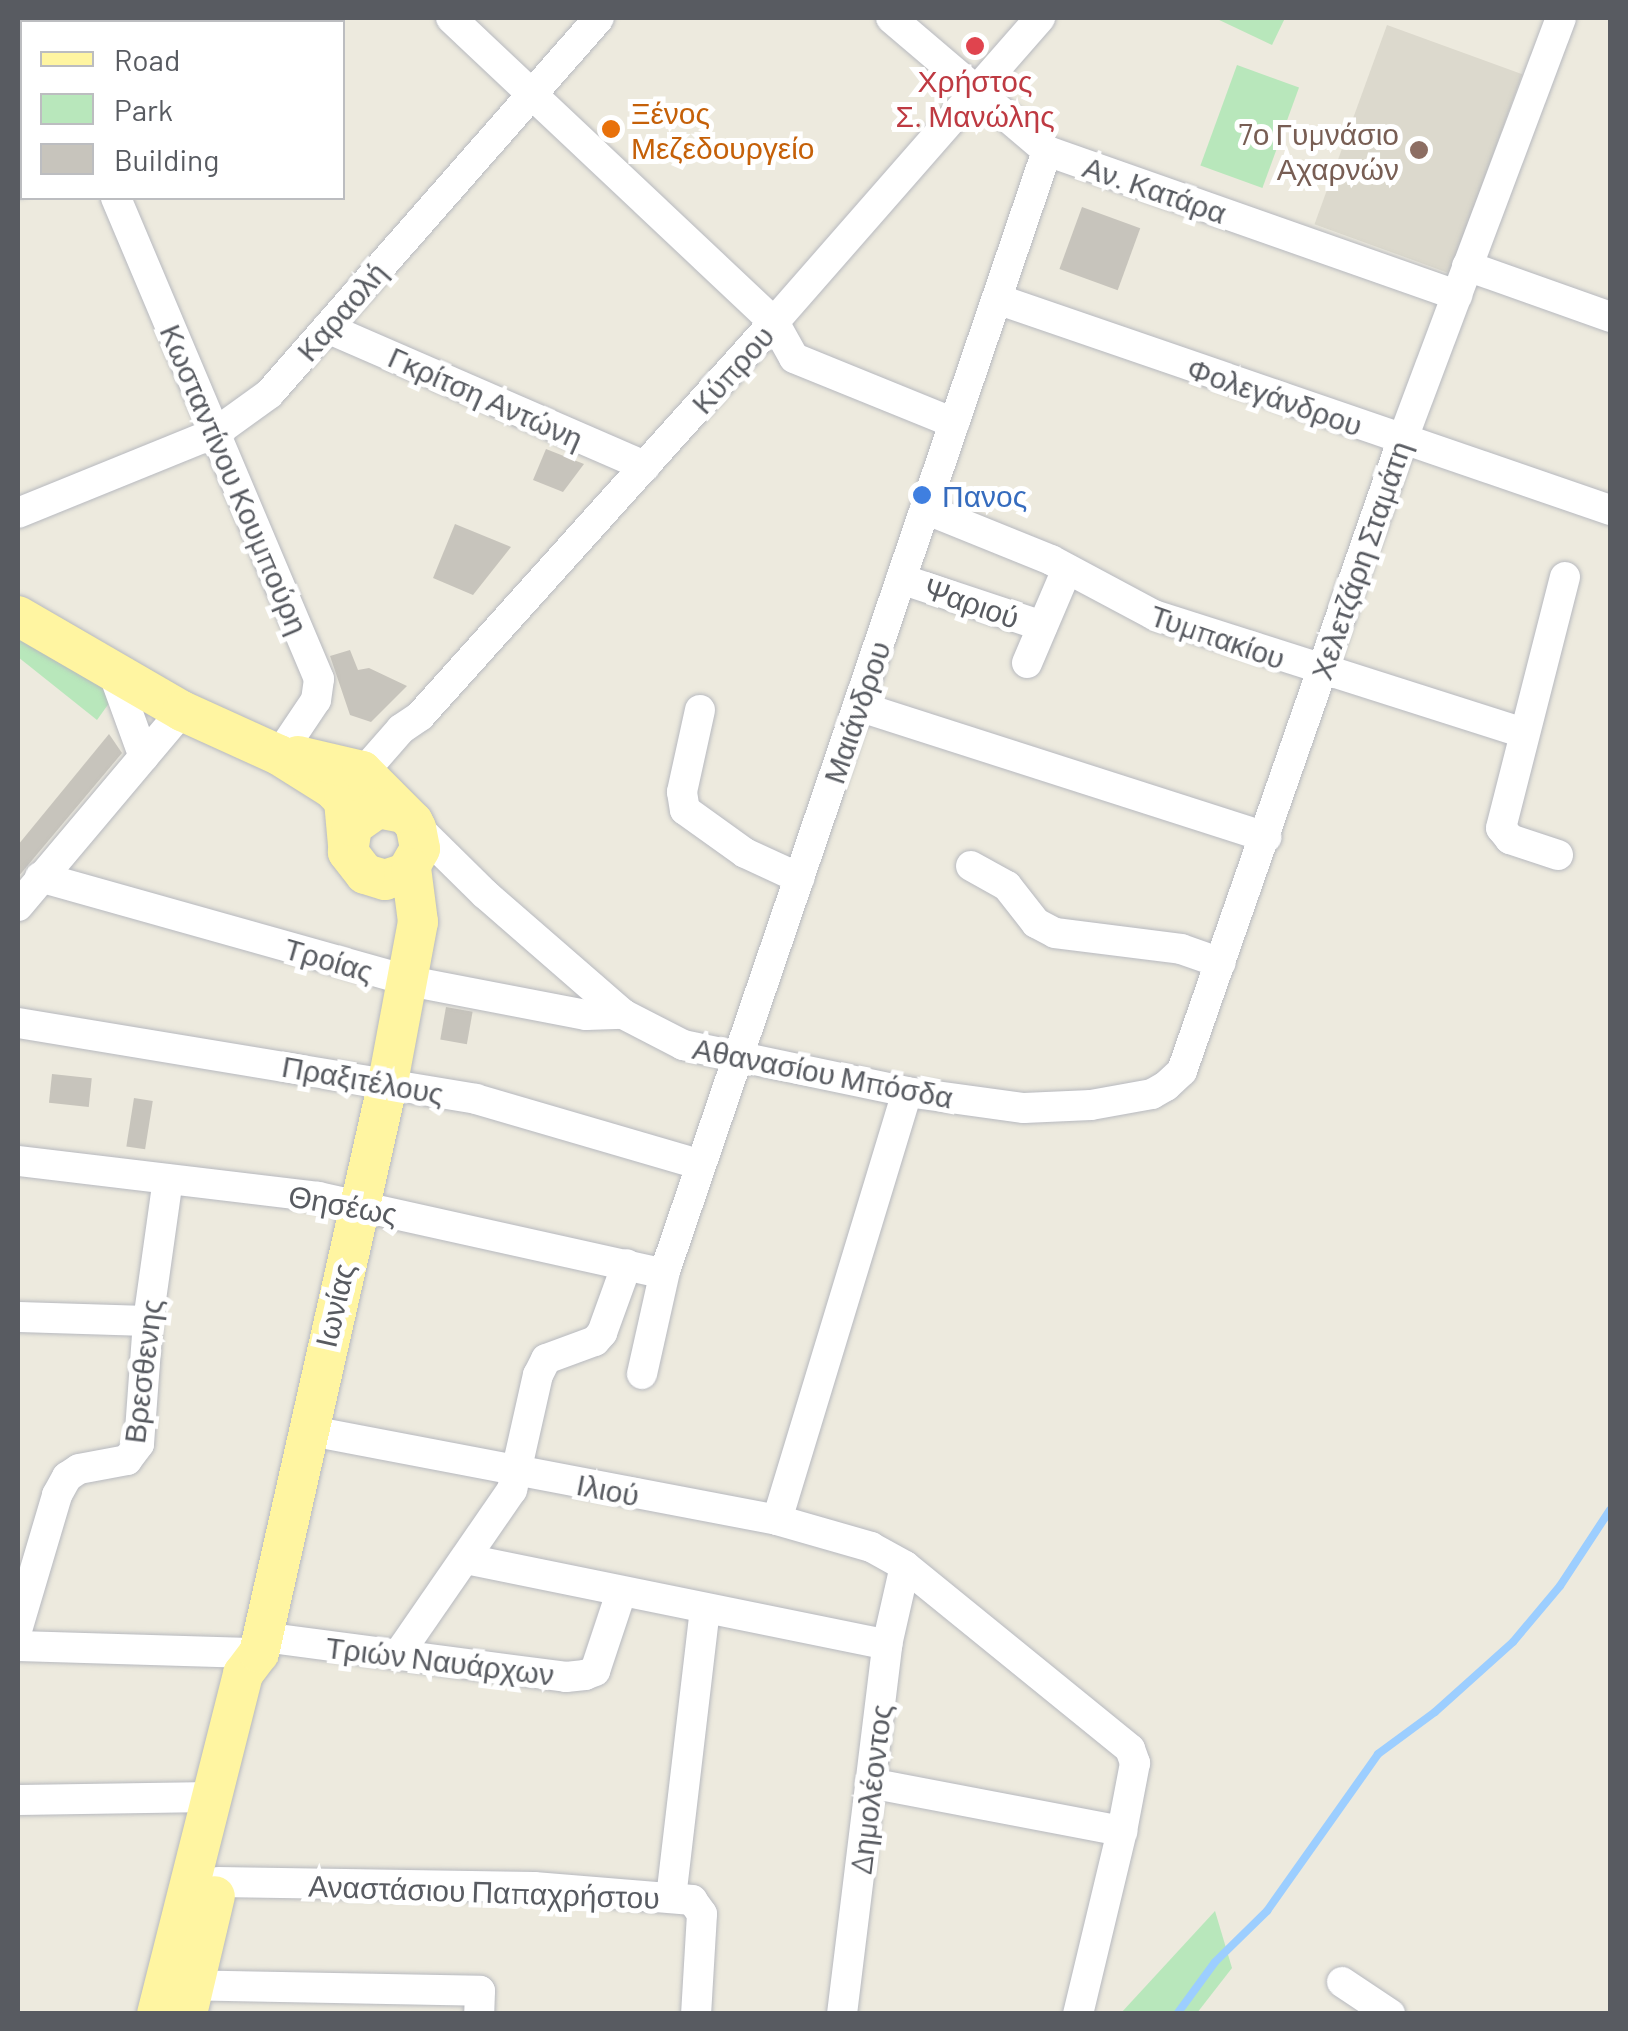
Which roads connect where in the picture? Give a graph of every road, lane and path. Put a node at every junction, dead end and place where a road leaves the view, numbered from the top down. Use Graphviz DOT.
graph roads {
  1 [pos="451,18"];
  2 [pos="599,18"];
  3 [pos="891,18"];
  4 [pos="1040,18"];
  5 [pos="1561,18"];
  6 [pos="972,91"];
  7 [pos="530,94"];
  8 [pos="1047,151"];
  9 [pos="117,200"];
  10 [pos="1467,266"];
  11 [pos="1456,295"];
  12 [pos="997,299"];
  13 [pos="1610,317"];
  14 [pos="774,322"];
  15 [pos="327,328"];
  16 [pos="954,424"];
  17 [pos="215,433"];
  18 [pos="1402,441"];
  19 [pos="644,466"];
  20 [pos="925,509"];
  21 [pos="1610,510"];
  22 [pos="18,513"];
  23 [pos="1067,569"];
  24 [pos="1565,577"];
  25 [pos="901,579"];
  26 [pos="18,616"];
  27 [pos="1042,626"];
  28 [pos="1027,663"];
  29 [pos="112,672"];
  30 [pos="1320,672"];
  31 [pos="858,706"];
  32 [pos="700,710"];
  33 [pos="182,711"];
  34 [pos="1524,733"];
  35 [pos="279,754"];
  36 [pos="144,757"];
  37 [pos="382,800"];
  38 [pos="1266,837"];
  39 [pos="1558,855"];
  40 [pos="353,858"];
  41 [pos="971,866"];
  42 [pos="411,868"];
  43 [pos="40,877"];
  44 [pos="799,878"];
  45 [pos="485,894"];
  46 [pos="18,906"];
  47 [pos="1221,963"];
  48 [pos="411,970"];
  49 [pos="623,1014"];
  50 [pos="18,1023"];
  51 [pos="738,1055"];
  52 [pos="388,1082"];
  53 [pos="907,1092"];
  54 [pos="1152,1094"];
  55 [pos="18,1161"];
  56 [pos="701,1165"];
  57 [pos="168,1179"];
  58 [pos="357,1204"];
  59 [pos="627,1264"];
  60 [pos="665,1270"];
  61 [pos="18,1317"];
  62 [pos="148,1321"];
  63 [pos="642,1374"];
  64 [pos="306,1430"];
  65 [pos="516,1471"];
  66 [pos="777,1520"];
  67 [pos="466,1559"];
  68 [pos="905,1566"];
  69 [pos="621,1594"];
  70 [pos="705,1610"];
  71 [pos="18,1626"];
  72 [pos="261,1645"];
  73 [pos="888,1645"];
  74 [pos="18,1646"];
  75 [pos="398,1655"];
  76 [pos="870,1782"];
  77 [pos="212,1797"];
  78 [pos="18,1800"];
  79 [pos="1122,1831"];
  80 [pos="218,1882"];
  81 [pos="670,1898"];
  82 [pos="1342,1982"];
  83 [pos="176,1999"];
  84 [pos="480,2014"];
  85 [pos="696,2014"];
  86 [pos="842,2014"];
  87 [pos="1078,2014"];
  88 [pos="1390,2014"];
  1 -- 7 [label="street"];
  2 -- 7 [label="street, Καραολή"];
  3 -- 6 [label="street, Αν. Κατάρα"];
  4 -- 6 [label="street, Κύπρου"];
  5 -- 10 [label="street, Χελετζάρη Σταμάτη"];
  6 -- 8 [label="street, Αν. Κατάρα"];
  6 -- 14 [label="street, Κύπρου"];
  7 -- 14 [label="street"];
  7 -- 15 [label="street, Καραολή"];
  8 -- 11 [label="street, Αν. Κατάρα"];
  8 -- 12 [label="street, Μαιάνδρου"];
  9 -- 17 [label="street, Κωσταντίνου Κουμπούρη"];
  10 -- 11 [label="street, Χελετζάρη Σταμάτη"];
  10 -- 13 [label="street"];
  11 -- 18 [label="street, Χελετζάρη Σταμάτη"];
  12 -- 16 [label="street, Μαιάνδρου"];
  12 -- 18 [label="street, Φολεγάνδρου"];
  14 -- 16 [label="street"];
  14 -- 19 [label="street, Κύπρου"];
  15 -- 17 [label="street, Καραολή"];
  15 -- 19 [label="street, Γκρίτση Αντώνη"];
  16 -- 20 [label="street, Μαιάνδρου"];
  17 -- 22 [label="street, Καραολή"];
  17 -- 35 [label="street, Κωσταντίνου Κουμπούρη"];
  18 -- 21 [label="street, Φολεγάνδρου"];
  18 -- 30 [label="street, Χελετζάρη Σταμάτη"];
  19 -- 37 [label="street, Κύπρου"];
  20 -- 23 [label="street, Τυμπακίου"];
  20 -- 25 [label="street, Μαιάνδρου"];
  23 -- 27 [label="street"];
  23 -- 30 [label="street, Τυμπακίου"];
  24 -- 34 [label="street"];
  25 -- 27 [label="street, Ψαριού"];
  25 -- 31 [label="street, Μαιάνδρου"];
  26 -- 29 [label="main road"];
  27 -- 28 [label="street"];
  29 -- 33 [label="main road"];
  29 -- 36 [label="street"];
  30 -- 34 [label="street, Τυμπακίου"];
  30 -- 38 [label="street, Χελετζάρη Σταμάτη"];
  31 -- 38 [label="street"];
  31 -- 44 [label="street, Μαιάνδρου"];
  32 -- 44 [label="street"];
  33 -- 35 [label="main road"];
  33 -- 36 [label="street"];
  34 -- 39 [label="street"];
  35 -- 37 [label="main road"];
  36 -- 43 [label="street"];
  37 -- 40 [label="main road, Κύπρου"];
  37 -- 40 [label="main road"];
  37 -- 42 [label="main road, Ιωνίας"];
  37 -- 45 [label="street, Αθανασίου Μπόσδα"];
  38 -- 47 [label="street, Χελετζάρη Σταμάτη"];
  40 -- 42 [label="main road"];
  40 -- 48 [label="main road"];
  41 -- 47 [label="street"];
  42 -- 45 [label="street, Αθανασίου Μπόσδα"];
  42 -- 48 [label="main road, Ιωνίας"];
  43 -- 46 [label="street"];
  43 -- 48 [label="street, Τροίας"];
  44 -- 51 [label="street, Μαιάνδρου"];
  45 -- 49 [label="street, Αθανασίου Μπόσδα"];
  47 -- 54 [label="street, Χελετζάρη Σταμάτη"];
  48 -- 49 [label="street, Τροίας"];
  48 -- 52 [label="main road, Ιωνίας"];
  49 -- 51 [label="street, Αθανασίου Μπόσδα"];
  50 -- 52 [label="street, Πραξιτέλους"];
  51 -- 53 [label="street, Αθανασίου Μπόσδα"];
  51 -- 56 [label="street, Μαιάνδρου"];
  52 -- 56 [label="street, Πραξιτέλους"];
  52 -- 58 [label="main road, Ιωνίας"];
  53 -- 54 [label="street, Αθανασίου Μπόσδα"];
  53 -- 66 [label="street"];
  55 -- 57 [label="street, Θησέως"];
  56 -- 60 [label="street, Μαιάνδρου"];
  57 -- 58 [label="street, Θησέως"];
  57 -- 62 [label="street, Βρεσθενης"];
  58 -- 59 [label="street, Θησέως"];
  58 -- 64 [label="main road, Ιωνίας"];
  59 -- 60 [label="street, Θησέως"];
  59 -- 65 [label="street"];
  60 -- 63 [label="street, Μαιάνδρου"];
  61 -- 62 [label="street"];
  62 -- 71 [label="street, Βρεσθενης"];
  64 -- 65 [label="street, Ιλιού"];
  64 -- 72 [label="main road, Ιωνίας"];
  65 -- 66 [label="street, Ιλιού"];
  65 -- 67 [label="street"];
  66 -- 68 [label="street, Ιλιού"];
  67 -- 69 [label="street"];
  67 -- 75 [label="street"];
  68 -- 73 [label="street, Δημολέοντος"];
  68 -- 79 [label="street, Ιλιού"];
  69 -- 70 [label="street"];
  69 -- 75 [label="street, Τριών Ναυάρχων"];
  70 -- 73 [label="street"];
  70 -- 81 [label="street"];
  72 -- 74 [label="street, Τριών Ναυάρχων"];
  72 -- 75 [label="street, Τριών Ναυάρχων"];
  72 -- 77 [label="main road, Ιωνίας"];
  72 -- 80 [label="main road, Ιωνίας"];
  73 -- 76 [label="street, Δημολέοντος"];
  76 -- 79 [label="street"];
  76 -- 86 [label="street, Δημολέοντος"];
  77 -- 78 [label="street"];
  77 -- 83 [label="main road, Ιωνίας"];
  79 -- 87 [label="street"];
  80 -- 81 [label="street, Αναστάσιου Παπαχρήστου"];
  80 -- 83 [label="main road, Ιωνίας"];
  81 -- 85 [label="street, Αναστάσιου Παπαχρήστου"];
  82 -- 88 [label="street"];
  83 -- 84 [label="street"];
}
